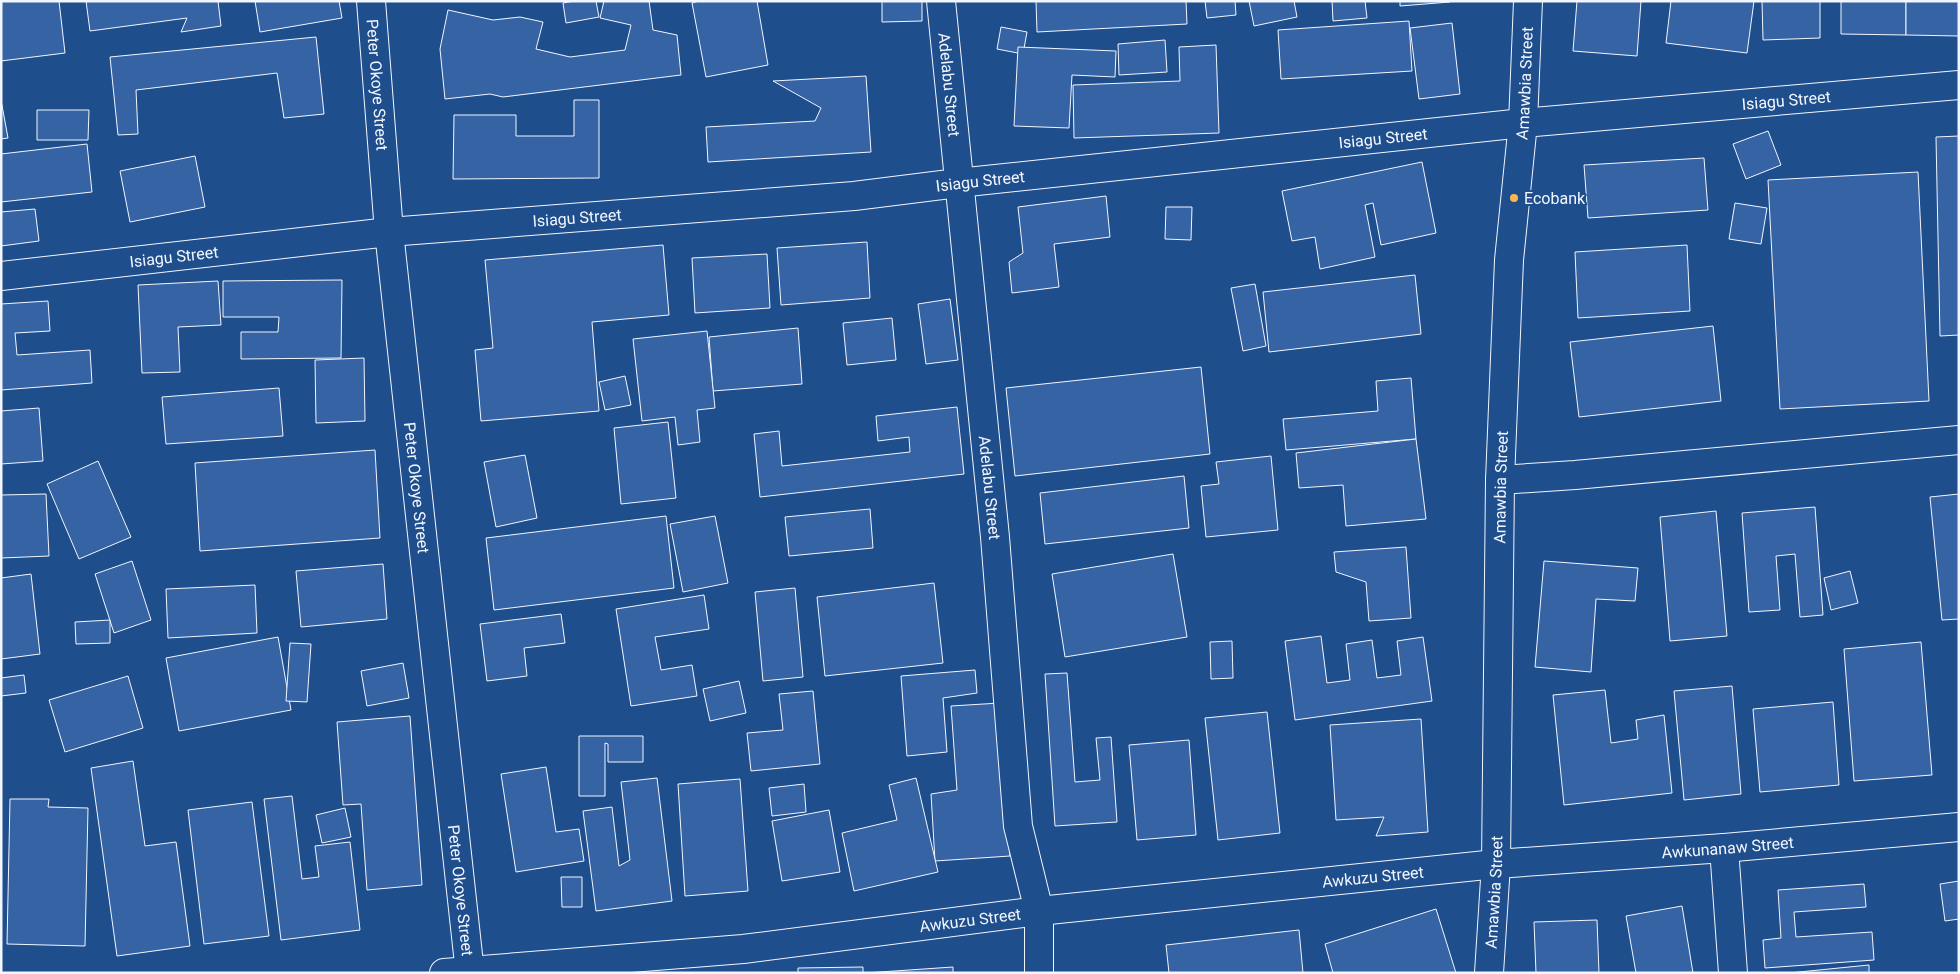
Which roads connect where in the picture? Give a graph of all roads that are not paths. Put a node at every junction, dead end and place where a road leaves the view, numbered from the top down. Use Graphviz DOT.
graph roads {
  1 [pos="371,1"];
  2 [pos="941,1"];
  3 [pos="1528,1"];
  4 [pos="1959,86"];
  5 [pos="1523,123"];
  6 [pos="958,183"];
  7 [pos="389,232"];
  8 [pos="1,276"];
  9 [pos="1959,440"];
  10 [pos="1500,480"];
  11 [pos="1959,827"];
  12 [pos="1724,848"];
  13 [pos="1496,864"];
  14 [pos="1039,911"];
  15 [pos="461,972"];
  16 [pos="1039,973"];
  17 [pos="1489,973"];
  18 [pos="1733,973"];
  1 -- 7 [label="street, Peter Okoye Street"];
  2 -- 6 [label="street, Adelabu Street"];
  3 -- 5 [label="street, Amawbia Street"];
  4 -- 5 [label="street, Isiagu Street"];
  5 -- 6 [label="street, Isiagu Street"];
  5 -- 10 [label="street, Amawbia Street"];
  6 -- 7 [label="street, Isiagu Street"];
  6 -- 14 [label="street, Adelabu Street"];
  7 -- 8 [label="street, Isiagu Street"];
  7 -- 15 [label="street, Peter Okoye Street"];
  9 -- 10 [label="street"];
  10 -- 13 [label="street, Amawbia Street"];
  11 -- 12 [label="street, Awkunanaw Street"];
  12 -- 13 [label="street, Awkunanaw Street"];
  12 -- 18 [label="street"];
  13 -- 14 [label="street, Awkuzu Street"];
  13 -- 17 [label="street, Amawbia Street"];
  14 -- 15 [label="street, Awkuzu Street"];
  14 -- 16 [label="street, Adelabu Street"];
}
